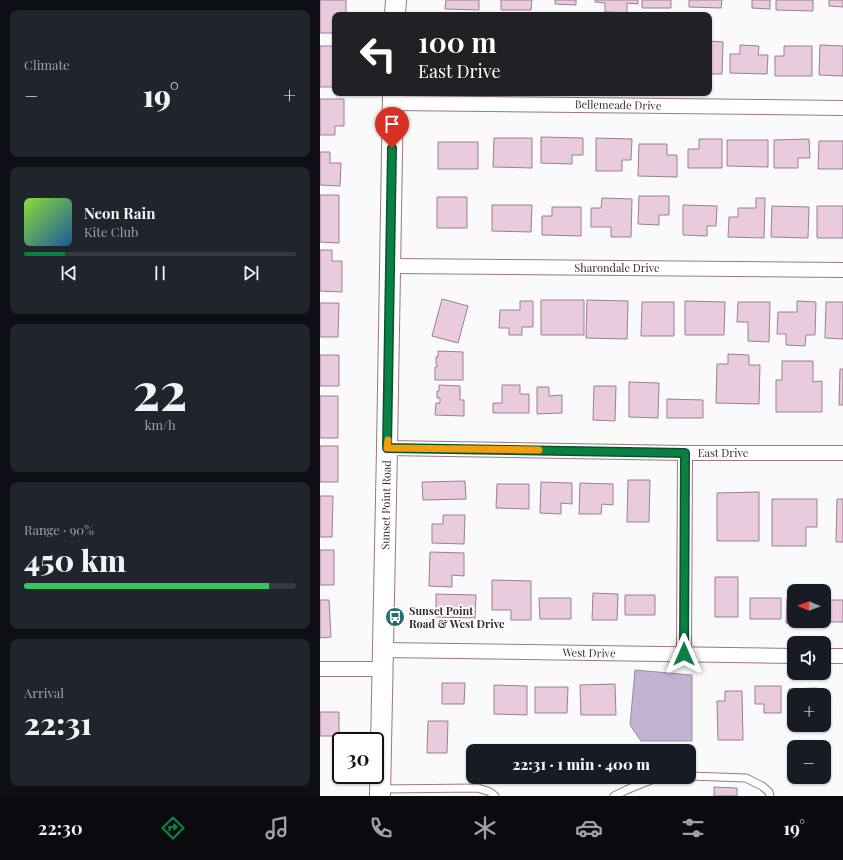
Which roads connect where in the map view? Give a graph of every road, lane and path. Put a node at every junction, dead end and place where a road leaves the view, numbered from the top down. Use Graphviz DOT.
graph roads {
  1 [pos="396,0"];
  2 [pos="395,12"];
  3 [pos="393,98"];
  4 [pos="843,108"];
  5 [pos="391,266"];
  6 [pos="843,270"];
  7 [pos="387,448"];
  8 [pos="685,453"];
  9 [pos="843,453"];
  10 [pos="383,650"];
  11 [pos="684,654"];
  12 [pos="787,656"];
  13 [pos="831,656"];
  14 [pos="843,656"];
  15 [pos="320,669"];
  16 [pos="383,669"];
  17 [pos="696,776"];
  18 [pos="639,784"];
  19 [pos="380,792"];
  20 [pos="437,792"];
  21 [pos="495,796"];
  22 [pos="614,796"];
  23 [pos="770,796"];
  1 -- 2 [label="main road"];
  3 -- 4 [label="street, Bellemeade Drive"];
  3 -- 5 [label="main road, Sunset Point Road"];
  5 -- 6 [label="street, Sharondale Drive"];
  5 -- 7 [label="main road, Sunset Point Road"];
  7 -- 8 [label="street, East Drive"];
  7 -- 10 [label="main road, Sunset Point Road"];
  8 -- 9 [label="street, East Drive"];
  8 -- 11 [label="street"];
  10 -- 11 [label="street, West Drive"];
  10 -- 16 [label="main road, Sunset Point Road"];
  11 -- 12 [label="street, West Drive"];
  13 -- 14 [label="street"];
  15 -- 16 [label="street"];
  16 -- 19 [label="main road, Sunset Point Road"];
  17 -- 23 [label="lane"];
  18 -- 22 [label="lane"];
  19 -- 20 [label="lane"];
  20 -- 21 [label="lane"];
}
